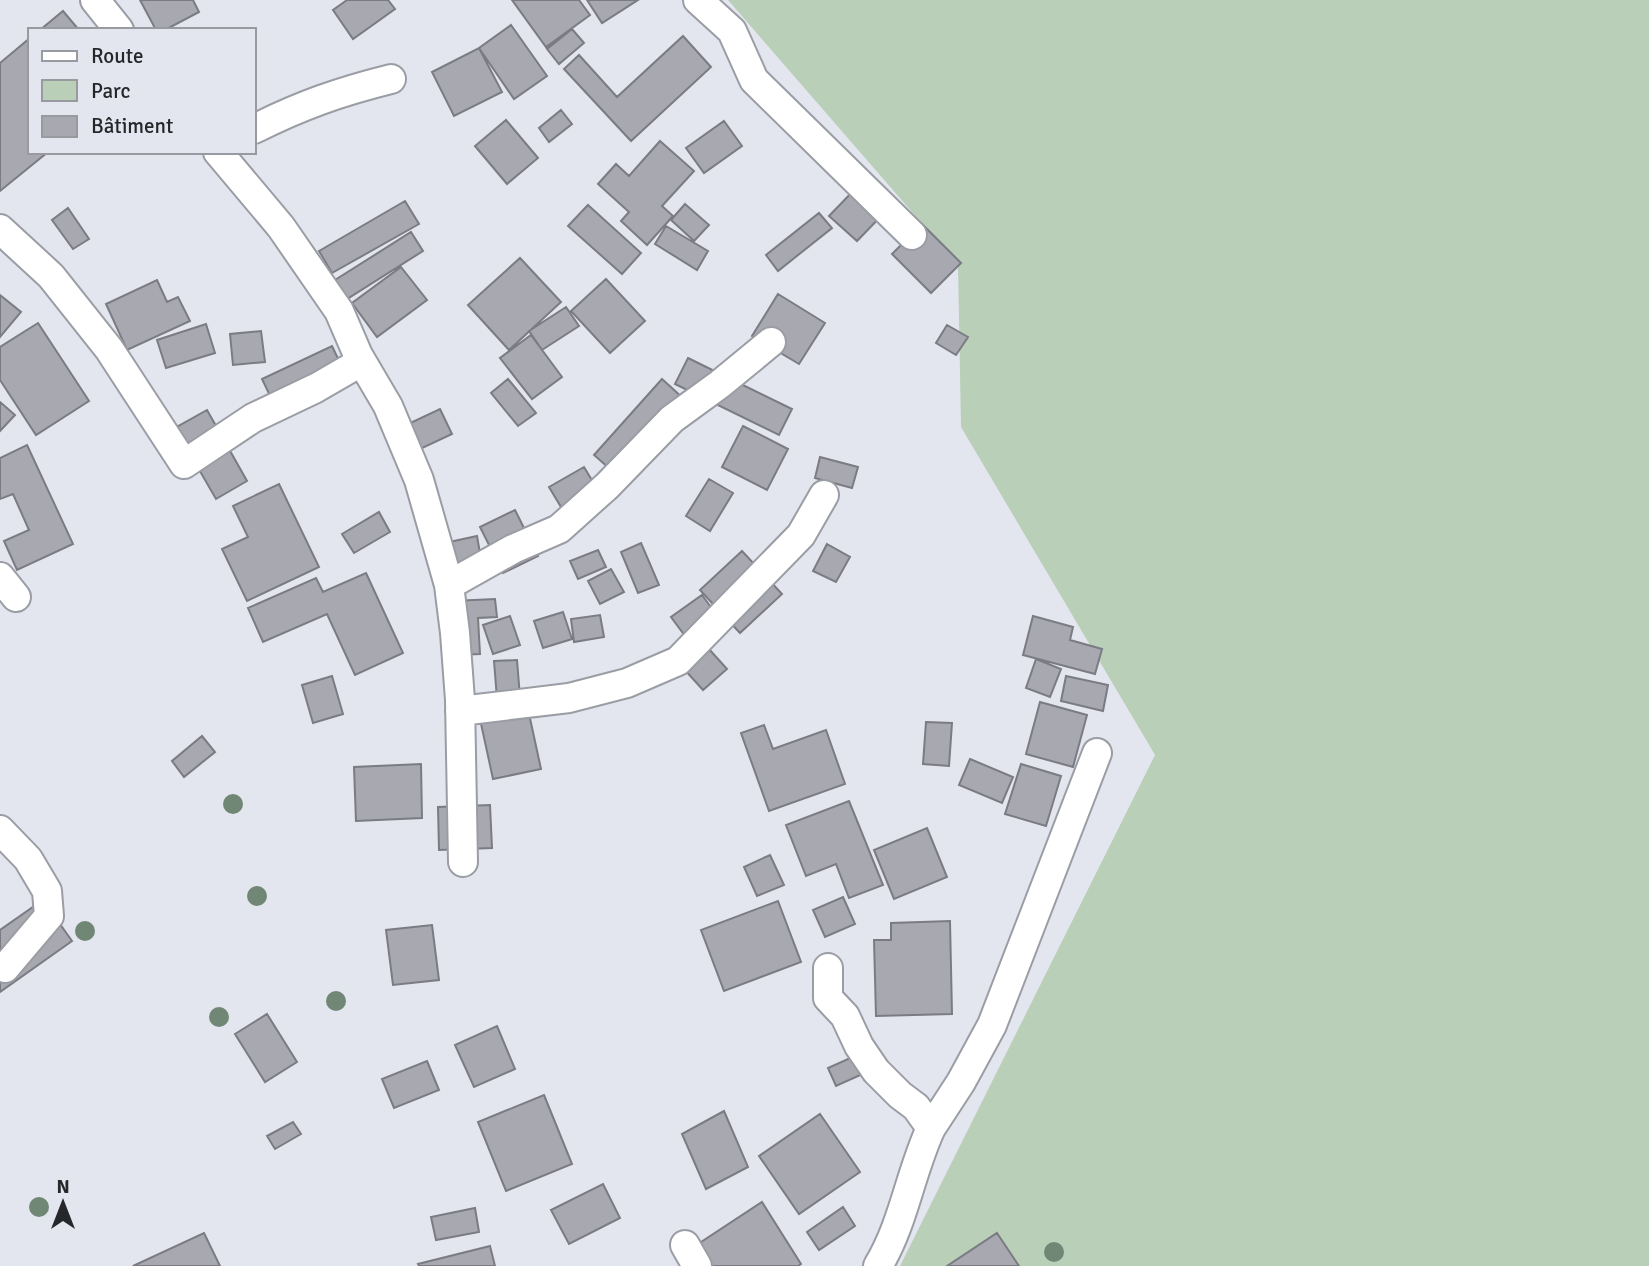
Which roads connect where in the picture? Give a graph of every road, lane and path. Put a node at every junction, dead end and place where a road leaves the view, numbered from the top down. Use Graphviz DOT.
graph roads {
  1 [pos="95,0"];
  2 [pos="698,0"];
  3 [pos="117,28"];
  4 [pos="391,79"];
  5 [pos="256,128"];
  6 [pos="220,154"];
  7 [pos="0,229"];
  8 [pos="912,235"];
  9 [pos="771,342"];
  10 [pos="361,362"];
  11 [pos="824,495"];
  12 [pos="449,585"];
  13 [pos="460,711"];
  14 [pos="1097,753"];
  15 [pos="0,830"];
  16 [pos="463,862"];
  17 [pos="5,968"];
  18 [pos="828,968"];
  19 [pos="932,1128"];
  20 [pos="879,1265"];
  1 -- 3 [label="street"];
  2 -- 8 [label="street"];
  4 -- 5 [label="street"];
  6 -- 10 [label="street"];
  7 -- 10 [label="street"];
  9 -- 12 [label="street"];
  10 -- 12 [label="street"];
  11 -- 13 [label="street"];
  12 -- 13 [label="street"];
  13 -- 16 [label="street"];
  14 -- 19 [label="street"];
  15 -- 17 [label="street"];
  18 -- 19 [label="street"];
  19 -- 20 [label="street"];
}
